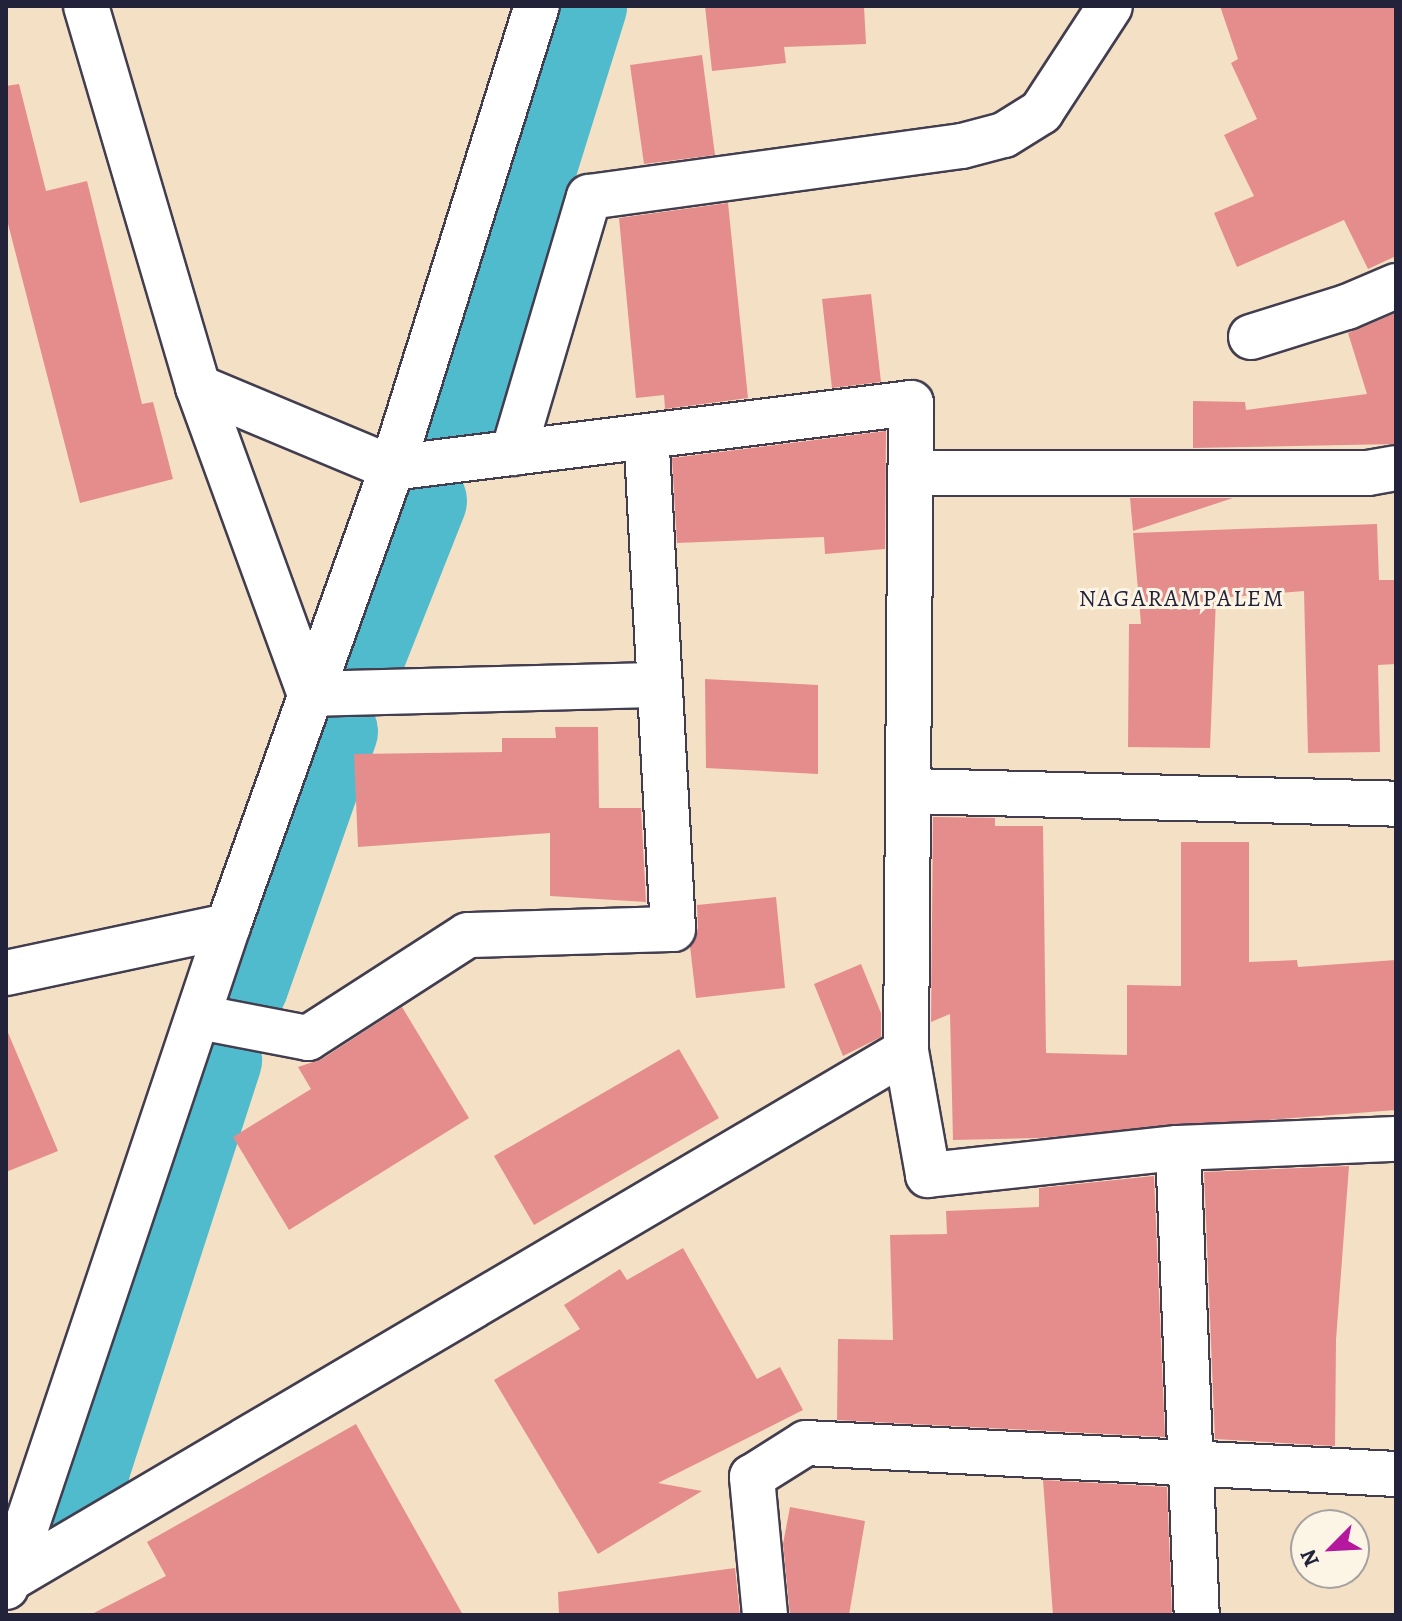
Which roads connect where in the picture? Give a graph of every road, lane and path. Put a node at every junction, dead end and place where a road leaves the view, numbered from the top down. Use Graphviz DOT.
graph roads {
  1 [pos="86,6"];
  2 [pos="537,6"];
  3 [pos="1110,6"];
  4 [pos="1396,286"];
  5 [pos="1251,337"];
  6 [pos="198,387"];
  7 [pos="646,437"];
  8 [pos="513,453"];
  9 [pos="392,468"];
  10 [pos="1396,468"];
  11 [pos="911,473"];
  12 [pos="660,685"];
  13 [pos="310,694"];
  14 [pos="911,791"];
  15 [pos="1396,804"];
  16 [pos="228,926"];
  17 [pos="6,973"];
  18 [pos="199,1017"];
  19 [pos="906,1051"];
  20 [pos="1396,1139"];
  21 [pos="1178,1148"];
  22 [pos="1191,1465"];
  23 [pos="1396,1474"];
  24 [pos="7,1584"];
  25 [pos="765,1615"];
  26 [pos="1197,1615"];
  1 -- 6 [label="street"];
  2 -- 9 [label="street"];
  3 -- 8 [label="street"];
  4 -- 5 [label="street"];
  6 -- 9 [label="street"];
  6 -- 13 [label="street"];
  7 -- 8 [label="street"];
  7 -- 11 [label="street"];
  7 -- 12 [label="street"];
  8 -- 9 [label="street"];
  9 -- 13 [label="street"];
  10 -- 11 [label="street"];
  11 -- 14 [label="street"];
  12 -- 13 [label="street"];
  12 -- 18 [label="street"];
  13 -- 16 [label="street"];
  14 -- 15 [label="street"];
  14 -- 19 [label="street"];
  16 -- 17 [label="street"];
  16 -- 18 [label="street"];
  18 -- 24 [label="street"];
  19 -- 21 [label="street"];
  19 -- 24 [label="street"];
  20 -- 21 [label="street"];
  21 -- 22 [label="street"];
  22 -- 23 [label="street"];
  22 -- 25 [label="street"];
  22 -- 26 [label="street"];
}
